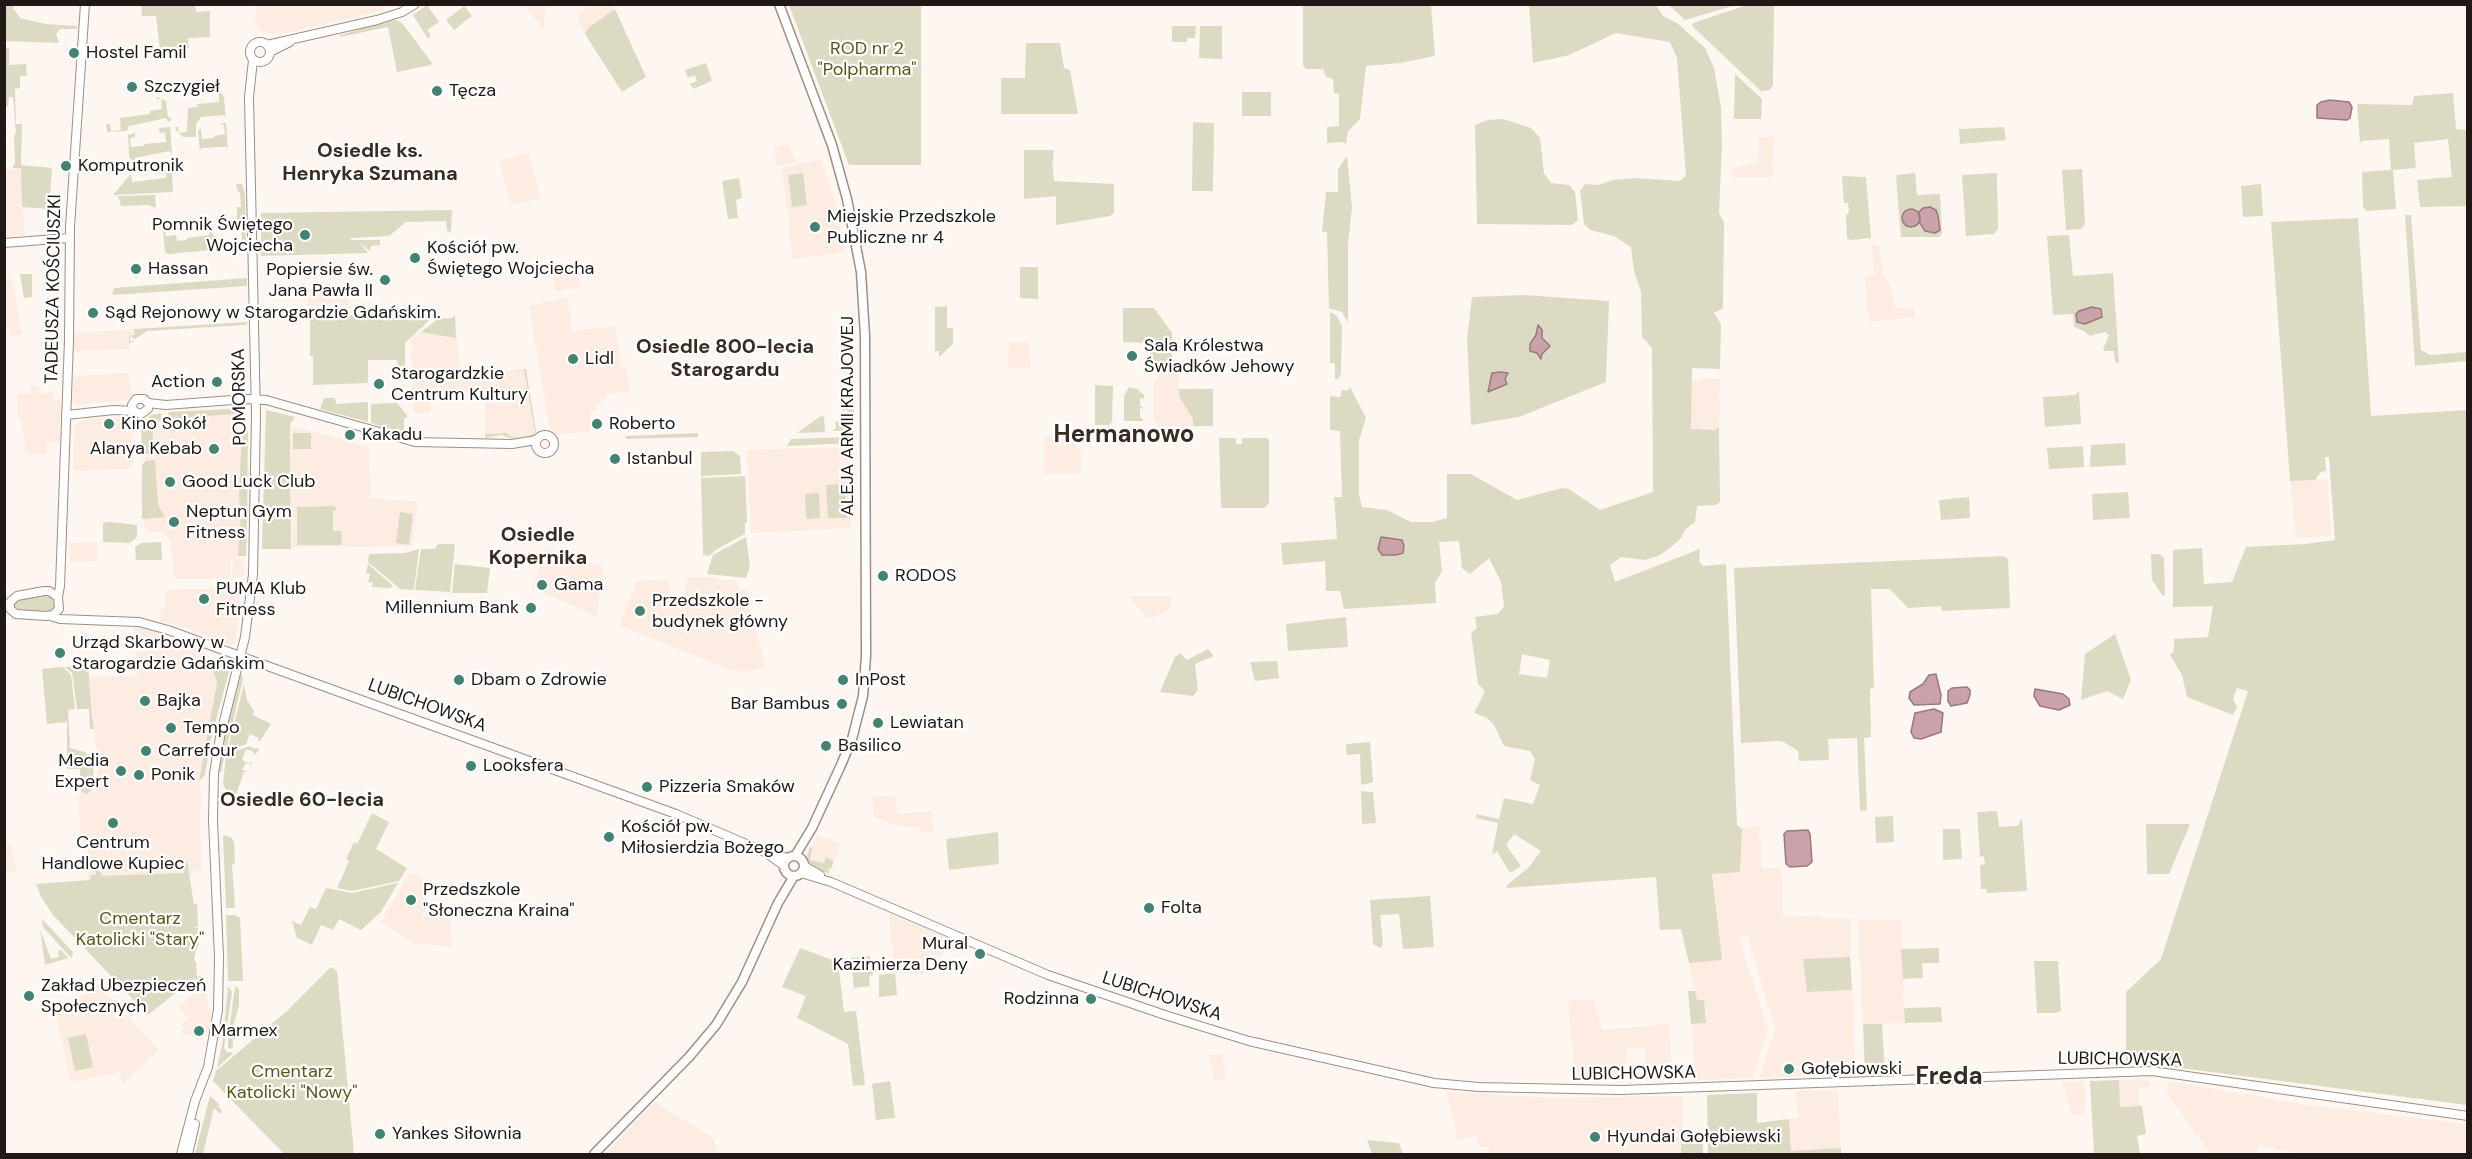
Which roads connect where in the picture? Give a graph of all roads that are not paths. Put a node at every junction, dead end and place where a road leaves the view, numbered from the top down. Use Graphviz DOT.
graph roads {
  1 [pos="85,4"];
  2 [pos="415,4"];
  3 [pos="779,4"];
  4 [pos="269,48"];
  5 [pos="257,61"];
  6 [pos="69,238"];
  7 [pos="4,243"];
  8 [pos="256,399"];
  9 [pos="148,406"];
  10 [pos="132,408"];
  11 [pos="66,415"];
  12 [pos="536,444"];
  13 [pos="60,576"];
  14 [pos="50,591"];
  15 [pos="58,597"];
  16 [pos="59,609"];
  17 [pos="50,616"];
  18 [pos="71,618"];
  19 [pos="241,656"];
  20 [pos="794,866"];
  21 [pos="203,1084"];
  22 [pos="2468,1116"];
  23 [pos="181,1155"];
  24 [pos="188,1155"];
  25 [pos="594,1155"];
  1 -- 6 [label="street, TADEUSZA KOŚCIUSZKI"];
  2 -- 4 [label="street"];
  3 -- 20 [label="main road, ALEJA ARMII KRAJOWEJ"];
  4 -- 5 [label="street"];
  4 -- 5 [label="street"];
  5 -- 8 [label="street, POMORSKA"];
  6 -- 7 [label="street"];
  6 -- 11 [label="street, TADEUSZA KOŚCIUSZKI"];
  8 -- 9 [label="street"];
  8 -- 12 [label="street"];
  8 -- 19 [label="street, POMORSKA"];
  9 -- 10 [label="street"];
  9 -- 10 [label="street"];
  10 -- 11 [label="street"];
  11 -- 13 [label="street, TADEUSZA KOŚCIUSZKI"];
  13 -- 14 [label="street"];
  13 -- 15 [label="street, TADEUSZA KOŚCIUSZKI"];
  14 -- 15 [label="street"];
  14 -- 17 [label="street, LUBICHOWSKA"];
  15 -- 16 [label="street, TADEUSZA KOŚCIUSZKI"];
  16 -- 17 [label="street"];
  16 -- 18 [label="street"];
  17 -- 18 [label="street, LUBICHOWSKA"];
  18 -- 19 [label="street, LUBICHOWSKA"];
  19 -- 20 [label="street, LUBICHOWSKA"];
  19 -- 21 [label="street, POMORSKA"];
  20 -- 22 [label="street, LUBICHOWSKA"];
  20 -- 25 [label="main road, ALEJA ARMII KRAJOWEJ"];
  21 -- 23 [label="street"];
  21 -- 24 [label="street"];
}
